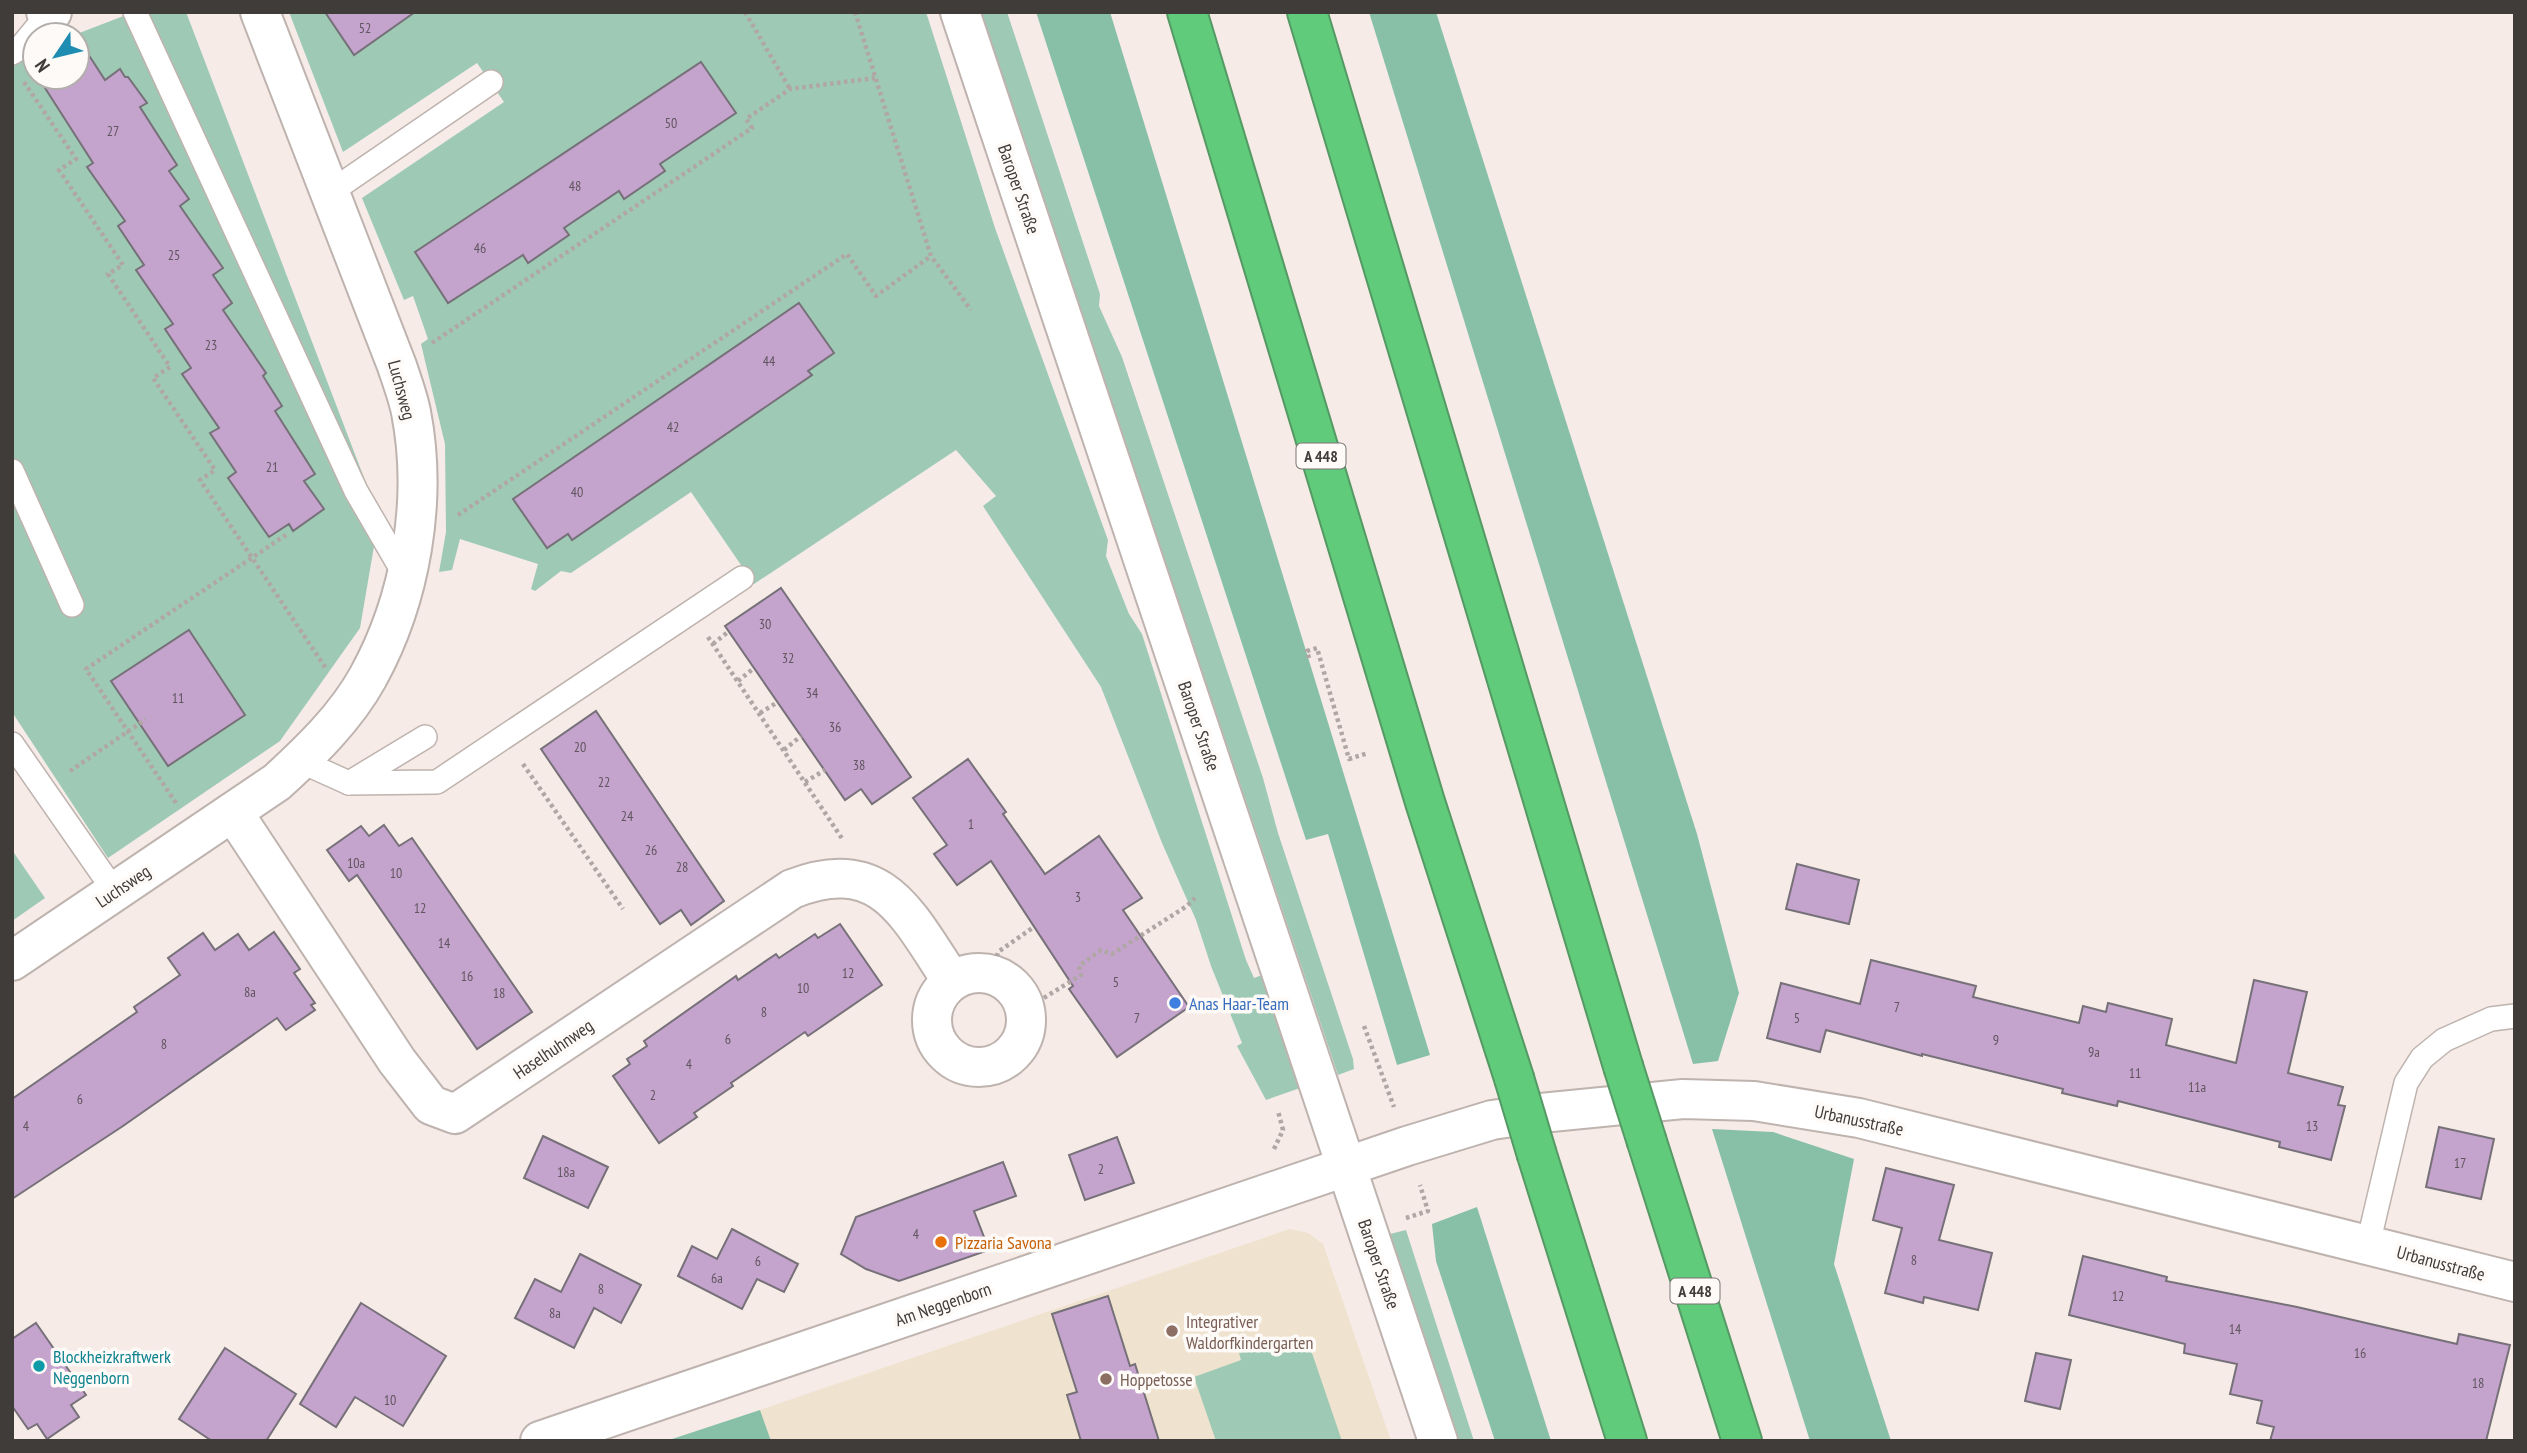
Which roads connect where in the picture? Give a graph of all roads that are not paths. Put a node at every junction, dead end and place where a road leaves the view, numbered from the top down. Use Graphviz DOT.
graph roads {
  1 [pos="135,12"];
  2 [pos="260,12"];
  3 [pos="960,12"];
  4 [pos="1187,12"];
  5 [pos="1307,12"];
  6 [pos="49,13"];
  7 [pos="16,64"];
  8 [pos="491,82"];
  9 [pos="329,193"];
  10 [pos="12,471"];
  11 [pos="409,562"];
  12 [pos="742,578"];
  13 [pos="72,605"];
  14 [pos="425,737"];
  15 [pos="12,744"];
  16 [pos="300,761"];
  17 [pos="349,783"];
  18 [pos="233,812"];
  19 [pos="115,892"];
  20 [pos="12,961"];
  21 [pos="952,981"];
  22 [pos="2515,1016"];
  23 [pos="1346,1167"];
  24 [pos="2368,1244"];
  25 [pos="2515,1282"];
  26 [pos="540,1441"];
  27 [pos="1438,1441"];
  28 [pos="1627,1441"];
  29 [pos="1742,1441"];
  1 -- 11 [label="lane"];
  2 -- 9 [label="street, Luchsweg"];
  3 -- 23 [label="street, Baroper Straße"];
  4 -- 28 [label="highway, A 448, bridge"];
  5 -- 29 [label="highway, A 448, bridge"];
  6 -- 7 [label="lane"];
  8 -- 9 [label="lane"];
  9 -- 11 [label="street, Luchsweg"];
  10 -- 13 [label="lane"];
  11 -- 16 [label="street, Luchsweg"];
  12 -- 17 [label="lane"];
  14 -- 17 [label="lane"];
  15 -- 19 [label="lane"];
  16 -- 17 [label="lane"];
  16 -- 18 [label="street, Luchsweg"];
  18 -- 19 [label="street, Luchsweg"];
  18 -- 21 [label="street, Haselhuhnweg"];
  19 -- 20 [label="street, Luchsweg"];
  21 -- 21 [label="street"];
  22 -- 24 [label="lane"];
  23 -- 24 [label="street, Urbanusstraße"];
  23 -- 26 [label="street, Am Neggenborn"];
  23 -- 27 [label="street, Baroper Straße"];
  24 -- 25 [label="street, Urbanusstraße"];
}
